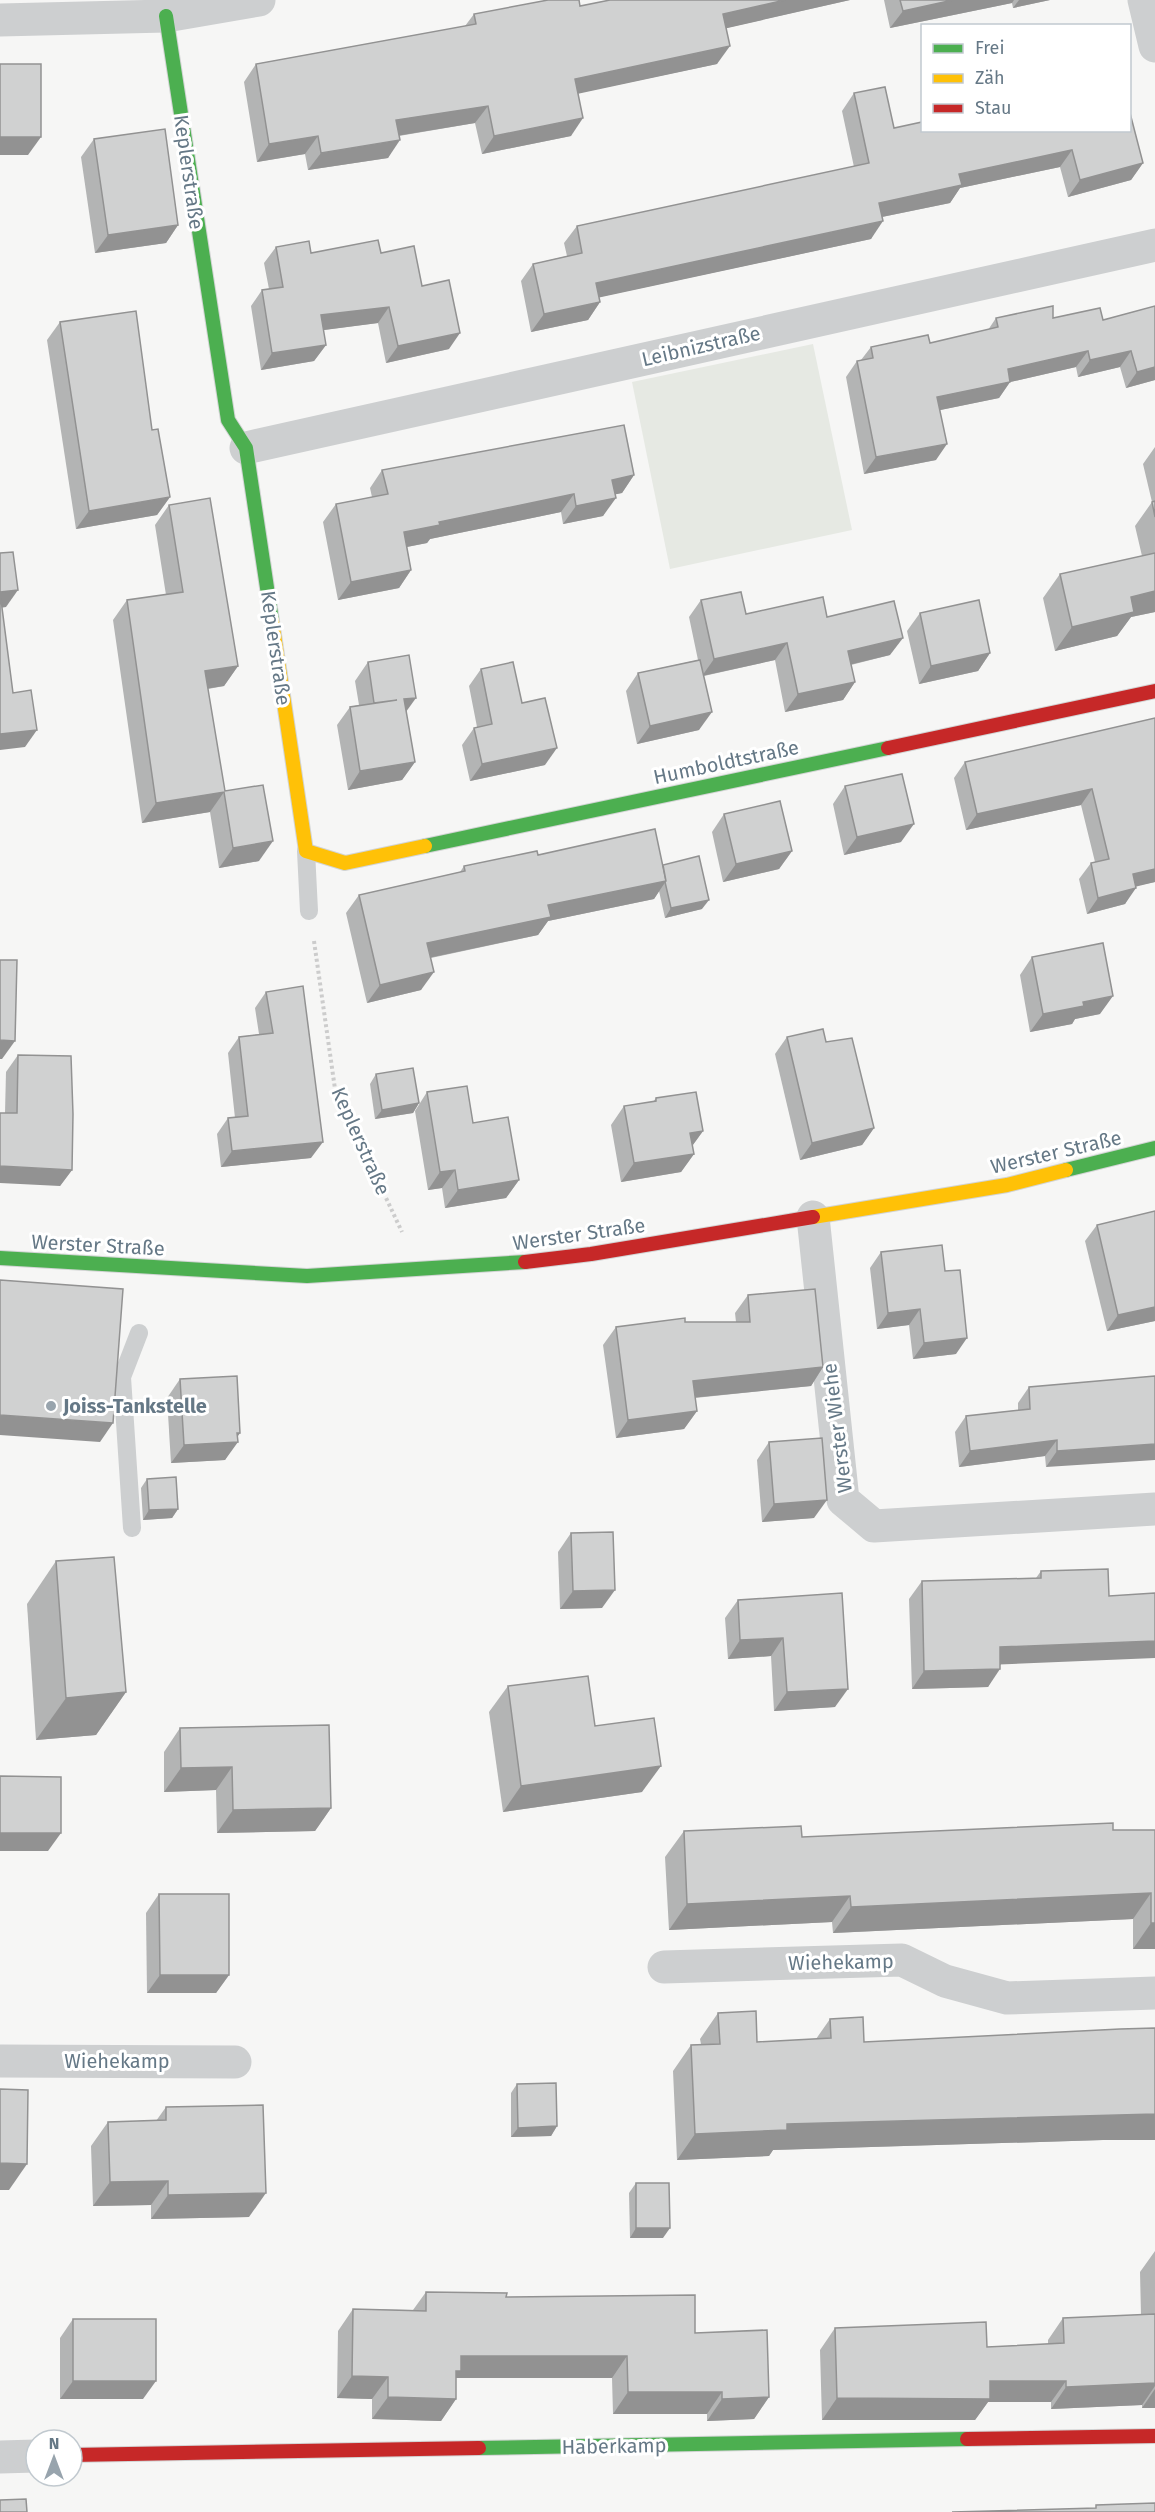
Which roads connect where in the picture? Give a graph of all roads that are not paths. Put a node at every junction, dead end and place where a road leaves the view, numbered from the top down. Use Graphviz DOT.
graph roads {
  1 [pos="259,0"];
  2 [pos="1144,0"];
  3 [pos="166,16"];
  4 [pos="0,20"];
  5 [pos="1155,46"];
  6 [pos="1155,245"];
  7 [pos="246,448"];
  8 [pos="1155,691"];
  9 [pos="306,851"];
  10 [pos="309,911"];
  11 [pos="1155,1148"];
  12 [pos="813,1217"];
  13 [pos="0,1258"];
  14 [pos="139,1333"];
  15 [pos="1155,1509"];
  16 [pos="132,1528"];
  17 [pos="664,1967"];
  18 [pos="1155,1993"];
  19 [pos="0,2061"];
  20 [pos="235,2062"];
  21 [pos="1155,2436"];
  22 [pos="84,2455"];
  23 [pos="24,2456"];
  24 [pos="0,2457"];
  1 -- 3 [label="street"];
  2 -- 5 [label="street"];
  3 -- 4 [label="street"];
  3 -- 7 [label="street, Keplerstraße"];
  6 -- 7 [label="street, Leibnizstraße"];
  7 -- 9 [label="street, Keplerstraße"];
  8 -- 9 [label="street, Humboldtstraße"];
  9 -- 10 [label="lane, Keplerstraße"];
  11 -- 12 [label="street, Werster Straße"];
  12 -- 13 [label="street, Werster Straße"];
  12 -- 15 [label="street, Werster Wiehe"];
  14 -- 16 [label="lane"];
  17 -- 18 [label="street, Wiehekamp"];
  19 -- 20 [label="street, Wiehekamp"];
  21 -- 22 [label="street, Haberkamp"];
  23 -- 24 [label="street"];
}
